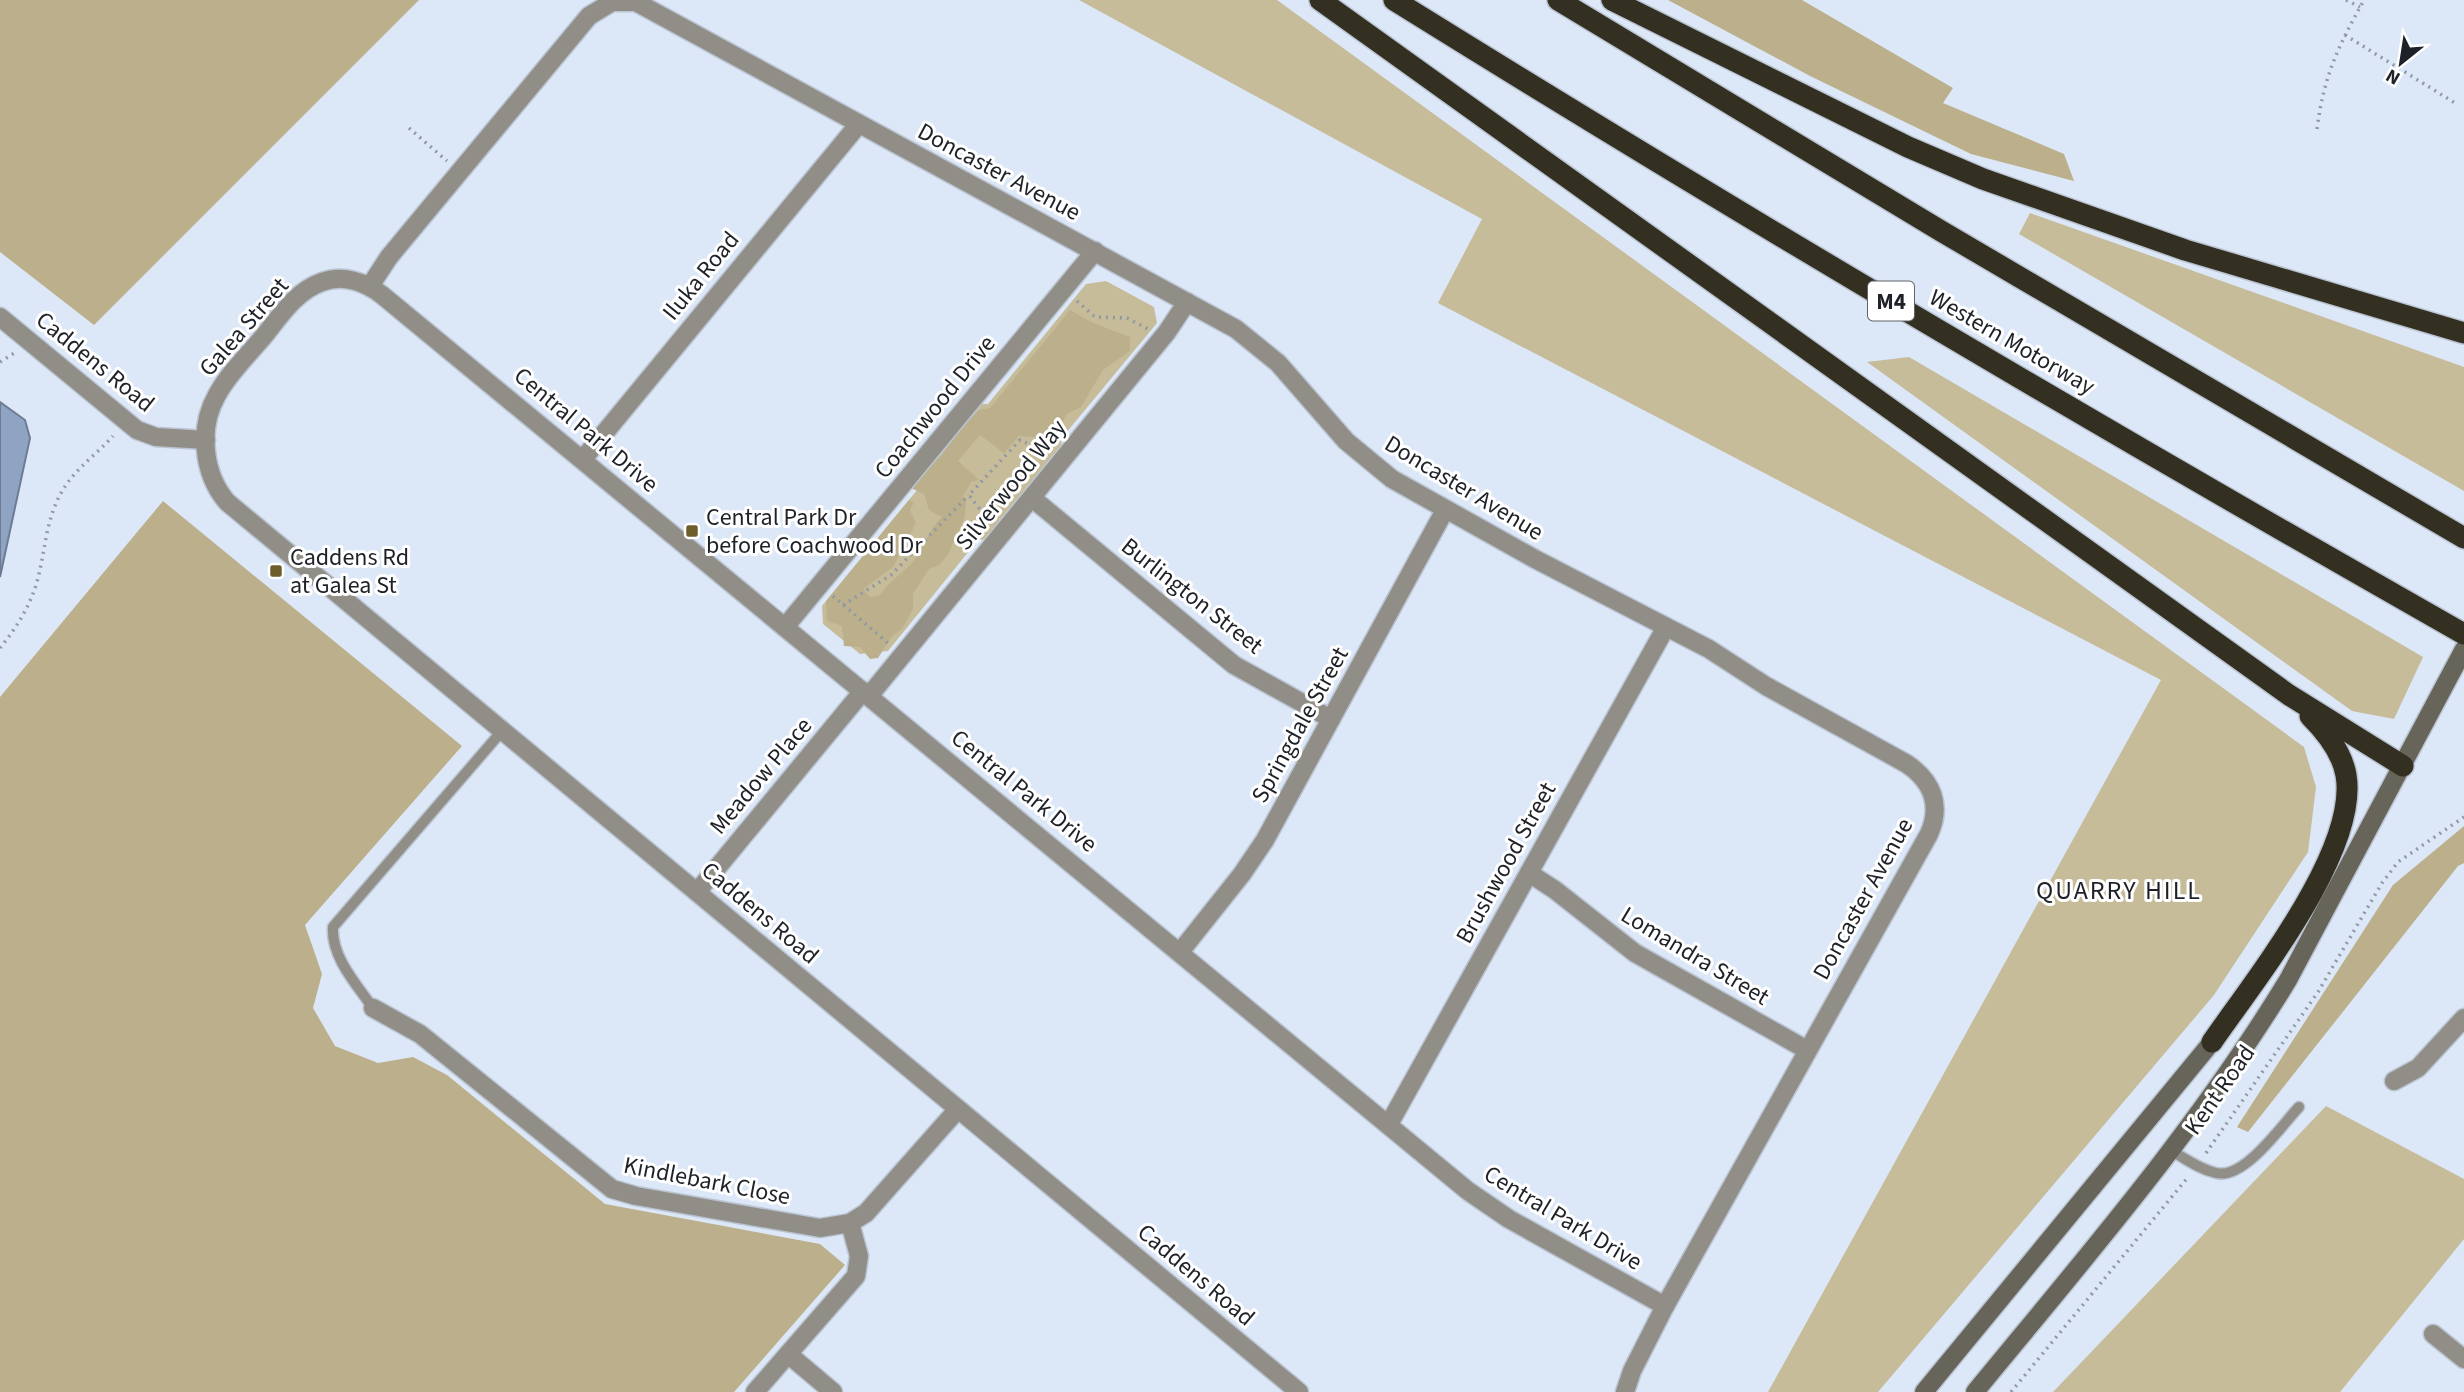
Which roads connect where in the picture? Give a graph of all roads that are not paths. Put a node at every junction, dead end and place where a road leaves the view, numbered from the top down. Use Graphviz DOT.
graph roads {
  1 [pos="1320,0"];
  2 [pos="1394,0"];
  3 [pos="1558,0"];
  4 [pos="1612,0"];
  5 [pos="615,1"];
  6 [pos="858,125"];
  7 [pos="1095,251"];
  8 [pos="370,286"];
  9 [pos="1187,302"];
  10 [pos="0,317"];
  11 [pos="2460,331"];
  12 [pos="206,440"];
  13 [pos="207,459"];
  14 [pos="583,459"];
  15 [pos="1032,498"];
  16 [pos="1445,510"];
  17 [pos="2464,538"];
  18 [pos="785,627"];
  19 [pos="1666,627"];
  20 [pos="2464,634"];
  21 [pos="2464,649"];
  22 [pos="866,693"];
  23 [pos="2289,695"];
  24 [pos="1331,719"];
  25 [pos="502,731"];
  26 [pos="2403,766"];
  27 [pos="1528,873"];
  28 [pos="697,892"];
  29 [pos="2333,897"];
  30 [pos="1180,952"];
  31 [pos="373,1009"];
  32 [pos="2464,1018"];
  33 [pos="2212,1042"];
  34 [pos="1807,1050"];
  35 [pos="2393,1081"];
  36 [pos="2299,1107"];
  37 [pos="958,1110"];
  38 [pos="1389,1124"];
  39 [pos="2172,1151"];
  40 [pos="849,1223"];
  41 [pos="1665,1306"];
  42 [pos="2433,1334"];
  43 [pos="788,1354"];
  44 [pos="2464,1359"];
  45 [pos="755,1392"];
  46 [pos="833,1392"];
  47 [pos="1299,1392"];
  48 [pos="1625,1392"];
  49 [pos="1924,1392"];
  50 [pos="1976,1392"];
  1 -- 23 [label="highway"];
  2 -- 20 [label="highway, Western Motorway / M4"];
  3 -- 17 [label="highway"];
  4 -- 11 [label="highway"];
  5 -- 6 [label="street, Doncaster Avenue"];
  5 -- 8 [label="street, Doncaster Avenue"];
  6 -- 7 [label="street, Doncaster Avenue"];
  6 -- 14 [label="street, Iluka Road"];
  7 -- 9 [label="street, Doncaster Avenue"];
  7 -- 18 [label="street, Coachwood Drive"];
  8 -- 12 [label="street, Galea Street"];
  8 -- 14 [label="street, Central Park Drive"];
  9 -- 15 [label="street, Silverwood Way"];
  9 -- 16 [label="street, Doncaster Avenue"];
  10 -- 12 [label="street, Caddens Road"];
  12 -- 13 [label="street, Galea Street"];
  13 -- 25 [label="street, Caddens Road"];
  14 -- 18 [label="street, Central Park Drive"];
  15 -- 22 [label="street, Silverwood Way"];
  15 -- 24 [label="street, Burlington Street"];
  16 -- 19 [label="street, Doncaster Avenue"];
  16 -- 24 [label="street, Springdale Street"];
  18 -- 22 [label="street, Central Park Drive"];
  19 -- 27 [label="street, Brushwood Street"];
  19 -- 34 [label="street, Doncaster Avenue"];
  21 -- 26 [label="main road, Kent Road"];
  22 -- 28 [label="street, Meadow Place"];
  22 -- 30 [label="street, Central Park Drive"];
  23 -- 26 [label="highway"];
  23 -- 33 [label="highway"];
  24 -- 30 [label="street, Springdale Street"];
  25 -- 28 [label="street, Caddens Road"];
  25 -- 31 [label="lane"];
  26 -- 29 [label="main road, Kent Road"];
  27 -- 34 [label="street, Lomandra Street"];
  27 -- 38 [label="street, Brushwood Street"];
  28 -- 37 [label="street, Caddens Road"];
  29 -- 33 [label="main road, Kent Road"];
  29 -- 39 [label="main road, Kent Road"];
  30 -- 38 [label="street, Central Park Drive"];
  31 -- 40 [label="street, Kindlebark Close"];
  32 -- 35 [label="street"];
  33 -- 49 [label="main road, Kent Road"];
  34 -- 41 [label="street, Doncaster Avenue"];
  36 -- 39 [label="lane"];
  37 -- 40 [label="street, Kindlebark Close"];
  37 -- 47 [label="street, Caddens Road"];
  38 -- 41 [label="street, Central Park Drive"];
  39 -- 50 [label="main road, Kent Road"];
  40 -- 43 [label="street"];
  41 -- 48 [label="street, Doncaster Avenue"];
  42 -- 44 [label="street"];
  43 -- 45 [label="street"];
  43 -- 46 [label="street"];
}
